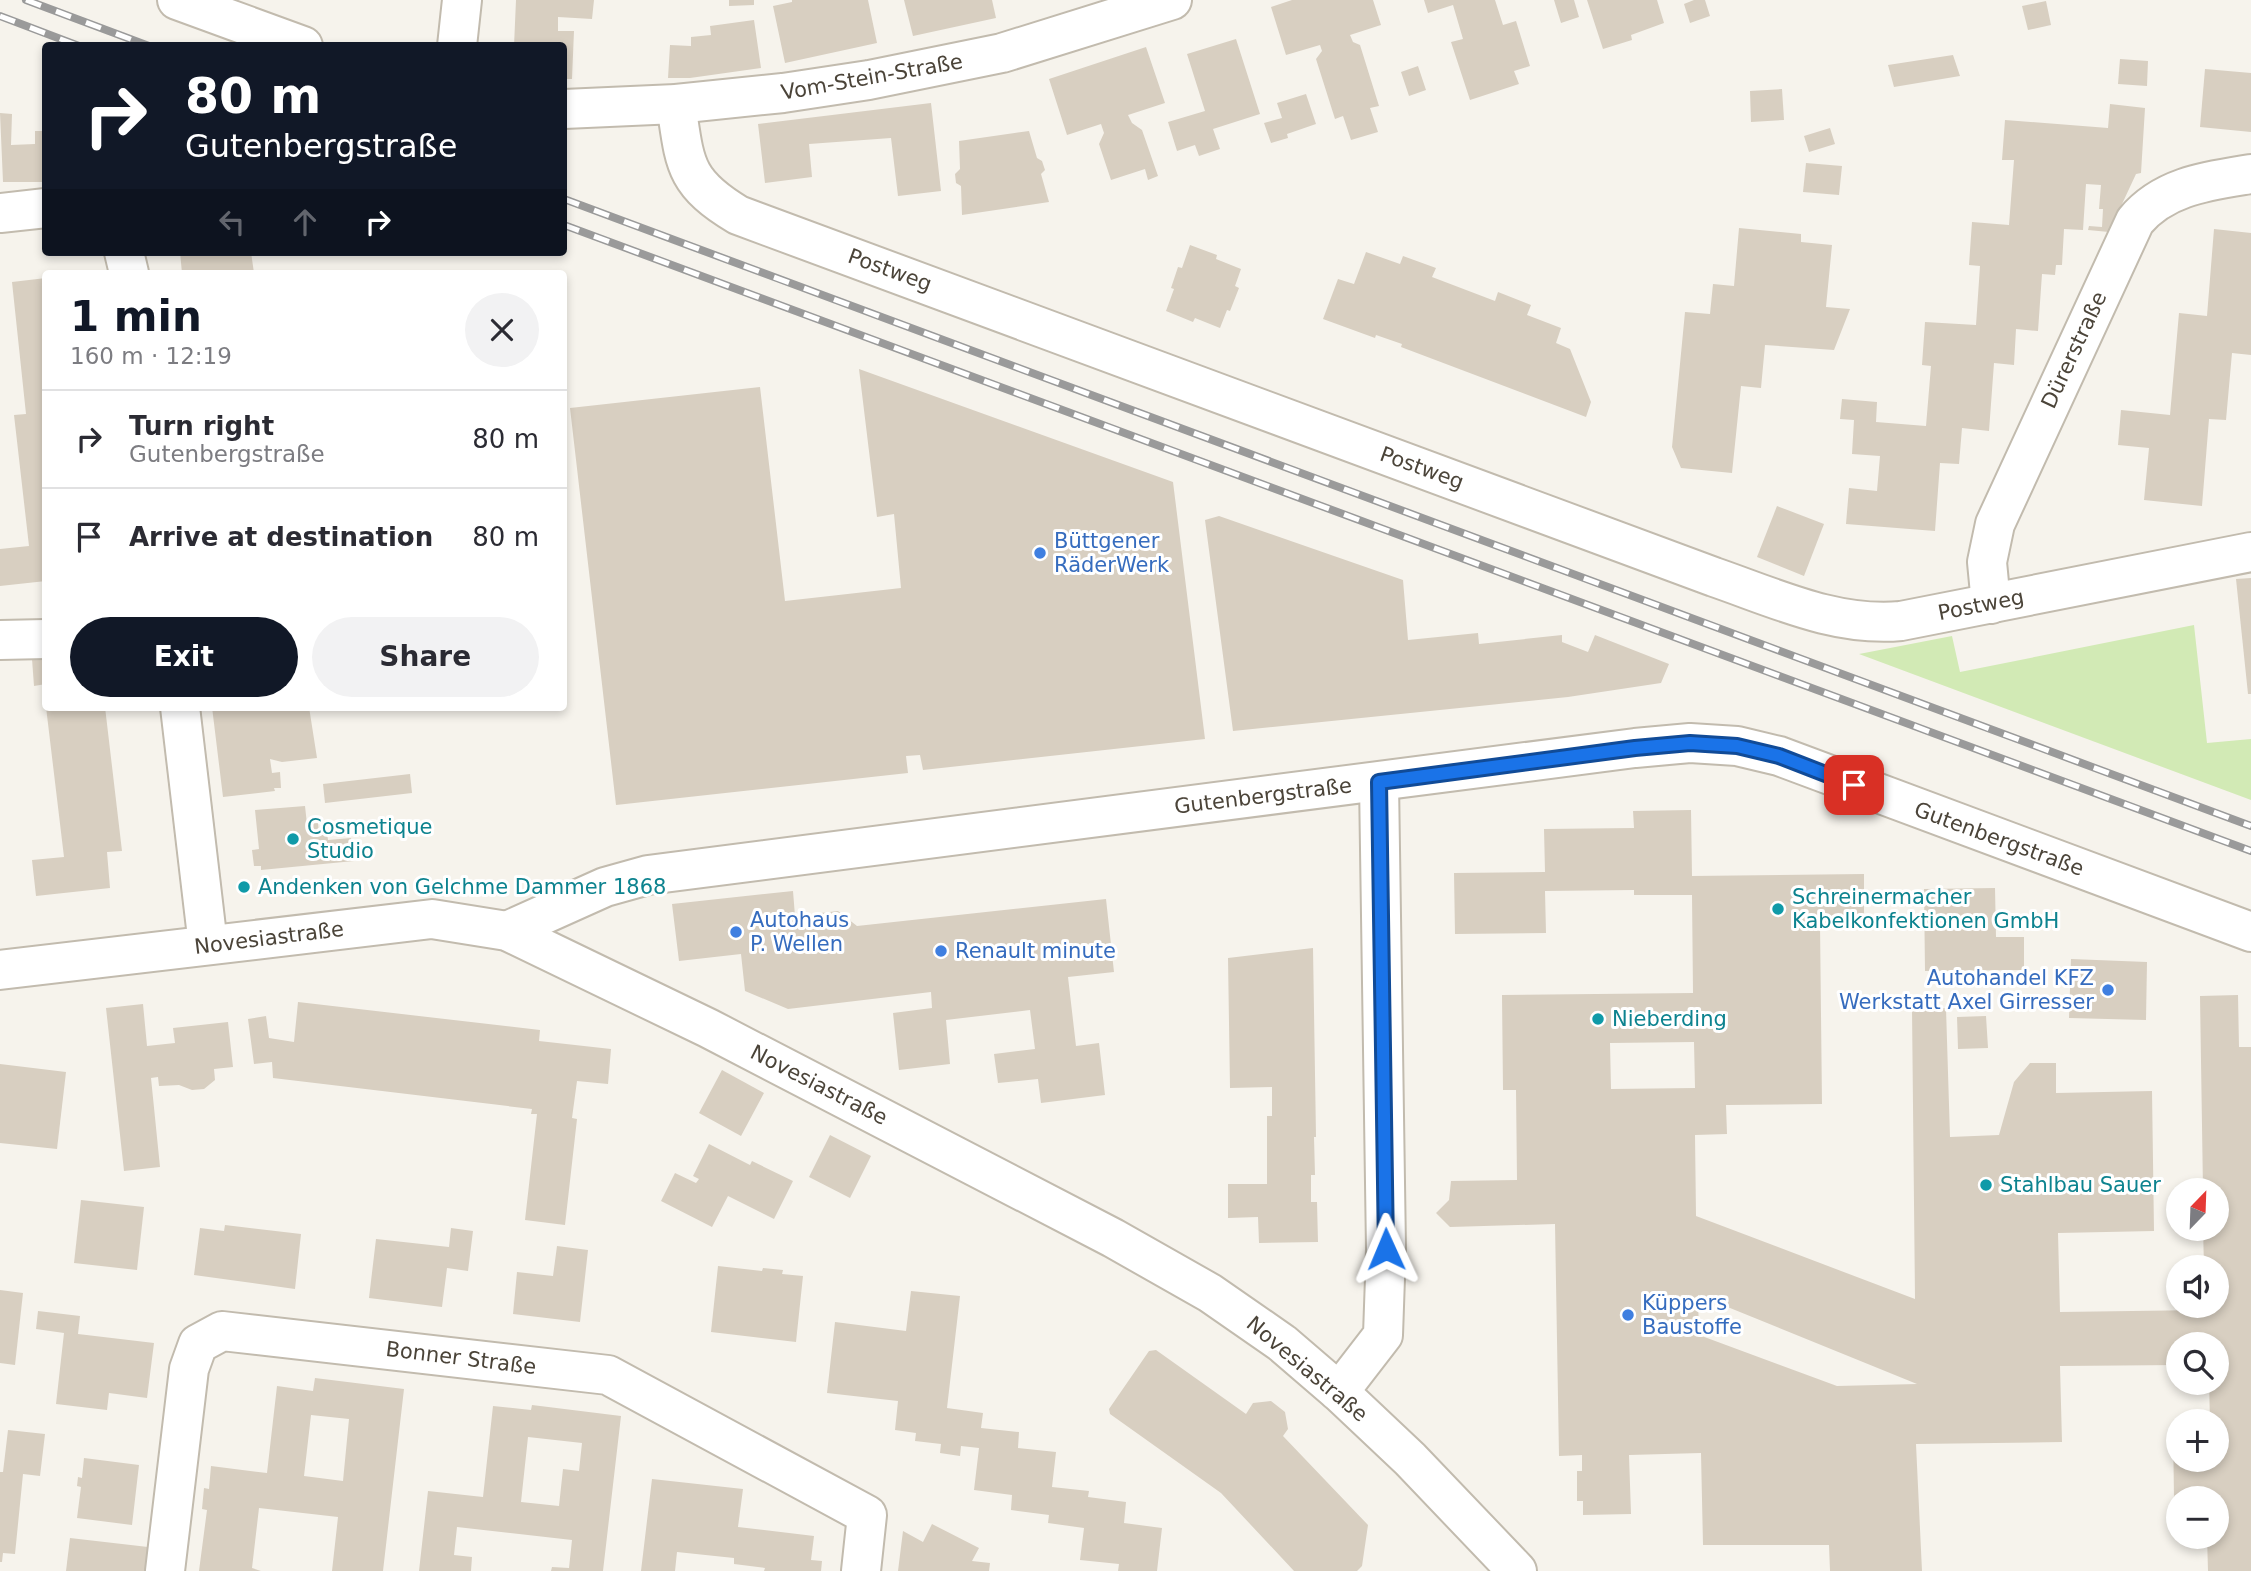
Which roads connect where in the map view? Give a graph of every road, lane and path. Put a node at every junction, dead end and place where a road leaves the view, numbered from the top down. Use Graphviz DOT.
graph roads {
  1 [pos="177,0"];
  2 [pos="462,0"];
  3 [pos="1172,0"];
  4 [pos="292,42"];
  5 [pos="457,42"];
  6 [pos="676,104"];
  7 [pos="567,109"];
  8 [pos="2251,174"];
  9 [pos="42,209"];
  10 [pos="0,214"];
  11 [pos="2251,552"];
  12 [pos="1991,604"];
  13 [pos="42,639"];
  14 [pos="0,640"];
  15 [pos="180,711"];
  16 [pos="1379,782"];
  17 [pos="508,932"];
  18 [pos="2251,932"];
  19 [pos="208,945"];
  20 [pos="0,970"];
  21 [pos="1339,1392"];
  22 [pos="165,1571"];
  23 [pos="861,1571"];
  24 [pos="1517,1571"];
  1 -- 4 [label="street"];
  2 -- 5 [label="street"];
  3 -- 6 [label="street, Vom-Stein-Straße"];
  6 -- 7 [label="street, Vom-Stein-Straße"];
  6 -- 12 [label="street, Postweg"];
  8 -- 12 [label="street, Dürerstraße"];
  9 -- 10 [label="street"];
  11 -- 12 [label="street, Postweg"];
  13 -- 14 [label="street"];
  15 -- 19 [label="street"];
  16 -- 17 [label="street, Gutenbergstraße"];
  16 -- 18 [label="street, Gutenbergstraße"];
  16 -- 21 [label="street"];
  17 -- 19 [label="street, Novesiastraße"];
  17 -- 21 [label="street, Novesiastraße"];
  19 -- 20 [label="street, Novesiastraße"];
  21 -- 24 [label="street, Novesiastraße"];
  22 -- 23 [label="street, Bonner Straße"];
}
